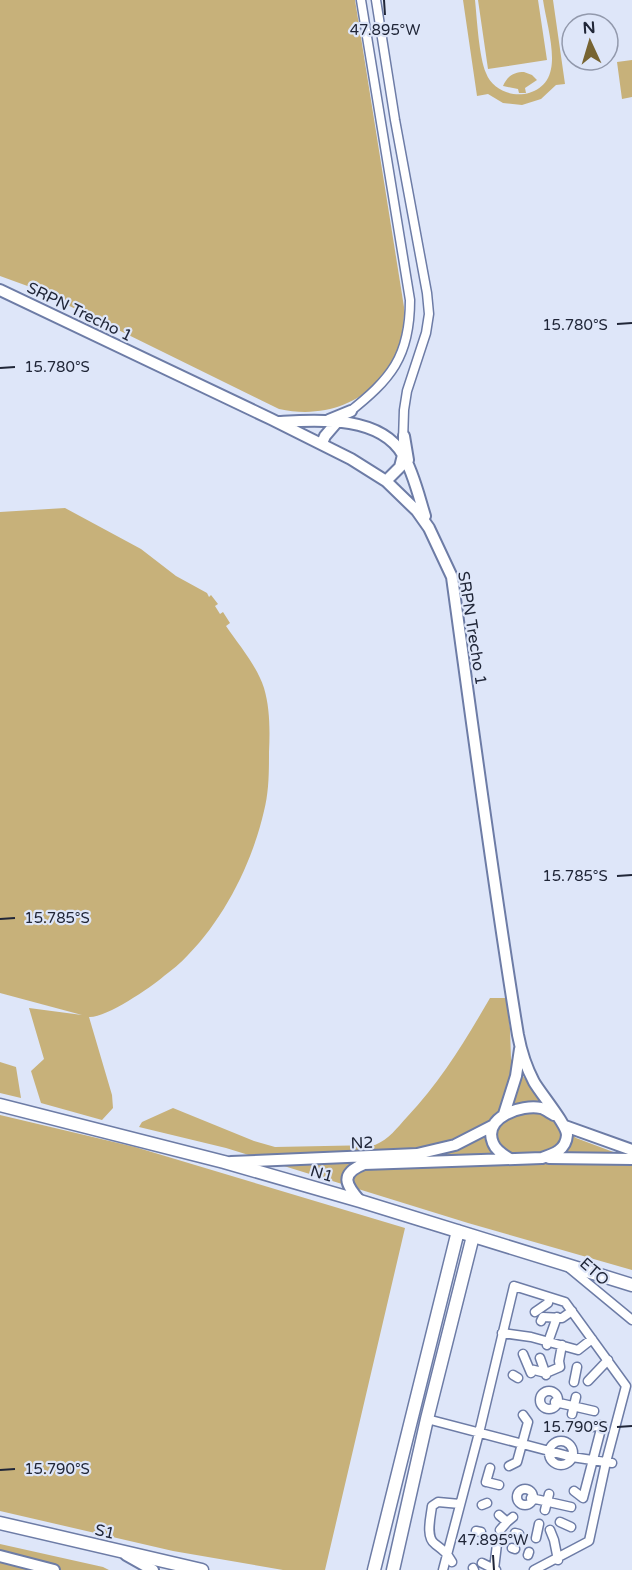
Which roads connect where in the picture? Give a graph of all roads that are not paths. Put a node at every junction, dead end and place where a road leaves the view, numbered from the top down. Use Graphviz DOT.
graph roads {
  1 [pos="361,0"];
  2 [pos="376,0"];
  3 [pos="371,60"];
  4 [pos="387,62"];
  5 [pos="374,83"];
  6 [pos="392,101"];
  7 [pos="0,290"];
  8 [pos="351,411"];
  9 [pos="278,422"];
  10 [pos="320,422"];
  11 [pos="337,422"];
  12 [pos="404,436"];
  13 [pos="322,443"];
  14 [pos="403,454"];
  15 [pos="410,472"];
  16 [pos="386,482"];
  17 [pos="429,528"];
  18 [pos="520,1049"];
  19 [pos="0,1105"];
  20 [pos="504,1114"];
  21 [pos="557,1116"];
  22 [pos="494,1125"];
  23 [pos="565,1126"];
  24 [pos="632,1150"];
  25 [pos="542,1158"];
  26 [pos="511,1159"];
  27 [pos="632,1159"];
  28 [pos="224,1162"];
  29 [pos="360,1201"];
  30 [pos="458,1231"];
  31 [pos="474,1236"];
  32 [pos="567,1266"];
  33 [pos="632,1285"];
  34 [pos="549,1300"];
  35 [pos="534,1312"];
  36 [pos="569,1313"];
  37 [pos="557,1319"];
  38 [pos="541,1320"];
  39 [pos="632,1320"];
  40 [pos="502,1333"];
  41 [pos="592,1339"];
  42 [pos="547,1343"];
  43 [pos="561,1348"];
  44 [pos="524,1354"];
  45 [pos="604,1355"];
  46 [pos="540,1358"];
  47 [pos="577,1367"];
  48 [pos="628,1373"];
  49 [pos="546,1374"];
  50 [pos="594,1376"];
  51 [pos="622,1381"];
  52 [pos="574,1382"];
  53 [pos="576,1397"];
  54 [pos="557,1402"];
  55 [pos="573,1410"];
  56 [pos="594,1412"];
  57 [pos="428,1419"];
  58 [pos="528,1421"];
  59 [pos="591,1428"];
  60 [pos="479,1433"];
  61 [pos="564,1442"];
  62 [pos="523,1444"];
  63 [pos="549,1450"];
  64 [pos="561,1453"];
  65 [pos="572,1457"];
  66 [pos="593,1460"];
  67 [pos="476,1463"];
  68 [pos="609,1463"];
  69 [pos="516,1465"];
  70 [pos="558,1465"];
  71 [pos="490,1467"];
  72 [pos="472,1478"];
  73 [pos="499,1485"];
  74 [pos="574,1491"];
  75 [pos="460,1503"];
  76 [pos="528,1504"];
  77 [pos="571,1507"];
  78 [pos="499,1515"];
  79 [pos="560,1522"];
  80 [pos="0,1523"];
  81 [pos="539,1524"];
  82 [pos="571,1527"];
  83 [pos="500,1530"];
  84 [pos="550,1530"];
  85 [pos="536,1539"];
  86 [pos="497,1545"];
  87 [pos="121,1552"];
  88 [pos="447,1553"];
  89 [pos="0,1557"];
  90 [pos="557,1559"];
  91 [pos="452,1562"];
  92 [pos="482,1563"];
  93 [pos="495,1569"];
  94 [pos="54,1570"];
  95 [pos="153,1570"];
  96 [pos="202,1570"];
  97 [pos="374,1570"];
  98 [pos="393,1570"];
  99 [pos="443,1570"];
  100 [pos="534,1570"];
  1 -- 3 [label="street"];
  2 -- 4 [label="street"];
  3 -- 4 [label="street"];
  3 -- 5 [label="street"];
  4 -- 6 [label="street"];
  5 -- 6 [label="street"];
  5 -- 8 [label="street"];
  6 -- 12 [label="street"];
  7 -- 9 [label="main road, SRPN Trecho 1"];
  8 -- 10 [label="main road"];
  8 -- 11 [label="street"];
  9 -- 10 [label="main road"];
  9 -- 13 [label="main road, SRPN Trecho 1"];
  10 -- 11 [label="main road"];
  11 -- 13 [label="main road"];
  11 -- 14 [label="main road"];
  12 -- 14 [label="street"];
  12 -- 15 [label="main road"];
  13 -- 16 [label="main road, SRPN Trecho 1"];
  14 -- 15 [label="main road"];
  14 -- 16 [label="main road"];
  15 -- 17 [label="main road"];
  16 -- 17 [label="main road, SRPN Trecho 1"];
  17 -- 18 [label="main road, SRPN Trecho 1"];
  18 -- 20 [label="main road, SRPN Trecho 1"];
  18 -- 21 [label="main road, SRPN Trecho 1"];
  19 -- 28 [label="highway, N1"];
  20 -- 21 [label="main road"];
  20 -- 22 [label="main road"];
  21 -- 23 [label="main road"];
  22 -- 26 [label="main road"];
  22 -- 28 [label="main road, N2"];
  23 -- 24 [label="main road"];
  23 -- 25 [label="main road"];
  25 -- 26 [label="main road"];
  25 -- 27 [label="main road"];
  26 -- 29 [label="main road, N2"];
  28 -- 29 [label="highway, N1"];
  29 -- 30 [label="highway, N1"];
  30 -- 31 [label="highway, N1"];
  30 -- 97 [label="highway"];
  31 -- 32 [label="highway, N1"];
  31 -- 57 [label="highway"];
  32 -- 33 [label="highway, N1"];
  32 -- 39 [label="street, ETO"];
  34 -- 35 [label="street"];
  34 -- 36 [label="street"];
  34 -- 37 [label="street"];
  34 -- 40 [label="street"];
  36 -- 37 [label="street"];
  36 -- 41 [label="street"];
  37 -- 38 [label="street"];
  37 -- 42 [label="street"];
  40 -- 42 [label="street"];
  40 -- 60 [label="street"];
  41 -- 43 [label="street"];
  41 -- 45 [label="street"];
  42 -- 43 [label="street"];
  43 -- 49 [label="street"];
  44 -- 49 [label="street"];
  45 -- 50 [label="street"];
  45 -- 51 [label="street"];
  46 -- 49 [label="street"];
  47 -- 52 [label="street"];
  48 -- 51 [label="street"];
  51 -- 68 [label="street"];
  53 -- 55 [label="street"];
  54 -- 54 [label="street"];
  54 -- 55 [label="street"];
  55 -- 56 [label="street"];
  57 -- 60 [label="street"];
  57 -- 98 [label="highway"];
  58 -- 62 [label="street"];
  59 -- 66 [label="street"];
  60 -- 62 [label="street"];
  60 -- 75 [label="street"];
  61 -- 63 [label="street"];
  61 -- 64 [label="street"];
  61 -- 65 [label="street"];
  62 -- 63 [label="street"];
  62 -- 69 [label="street"];
  63 -- 64 [label="street"];
  63 -- 70 [label="street"];
  64 -- 65 [label="street"];
  64 -- 70 [label="street"];
  65 -- 66 [label="street"];
  65 -- 70 [label="street"];
  66 -- 68 [label="street"];
  66 -- 74 [label="street"];
  67 -- 72 [label="street"];
  68 -- 90 [label="street"];
  71 -- 73 [label="street"];
  75 -- 88 [label="street"];
  75 -- 88 [label="street"];
  76 -- 76 [label="street"];
  76 -- 77 [label="street"];
  78 -- 83 [label="street"];
  79 -- 82 [label="street"];
  80 -- 87 [label="highway, S1"];
  81 -- 85 [label="street"];
  84 -- 90 [label="street"];
  86 -- 93 [label="street"];
  87 -- 95 [label="main road"];
  87 -- 96 [label="highway, S1"];
  88 -- 91 [label="street"];
  88 -- 99 [label="street"];
  89 -- 94 [label="main road"];
  90 -- 100 [label="street"];
  92 -- 93 [label="street"];
}
